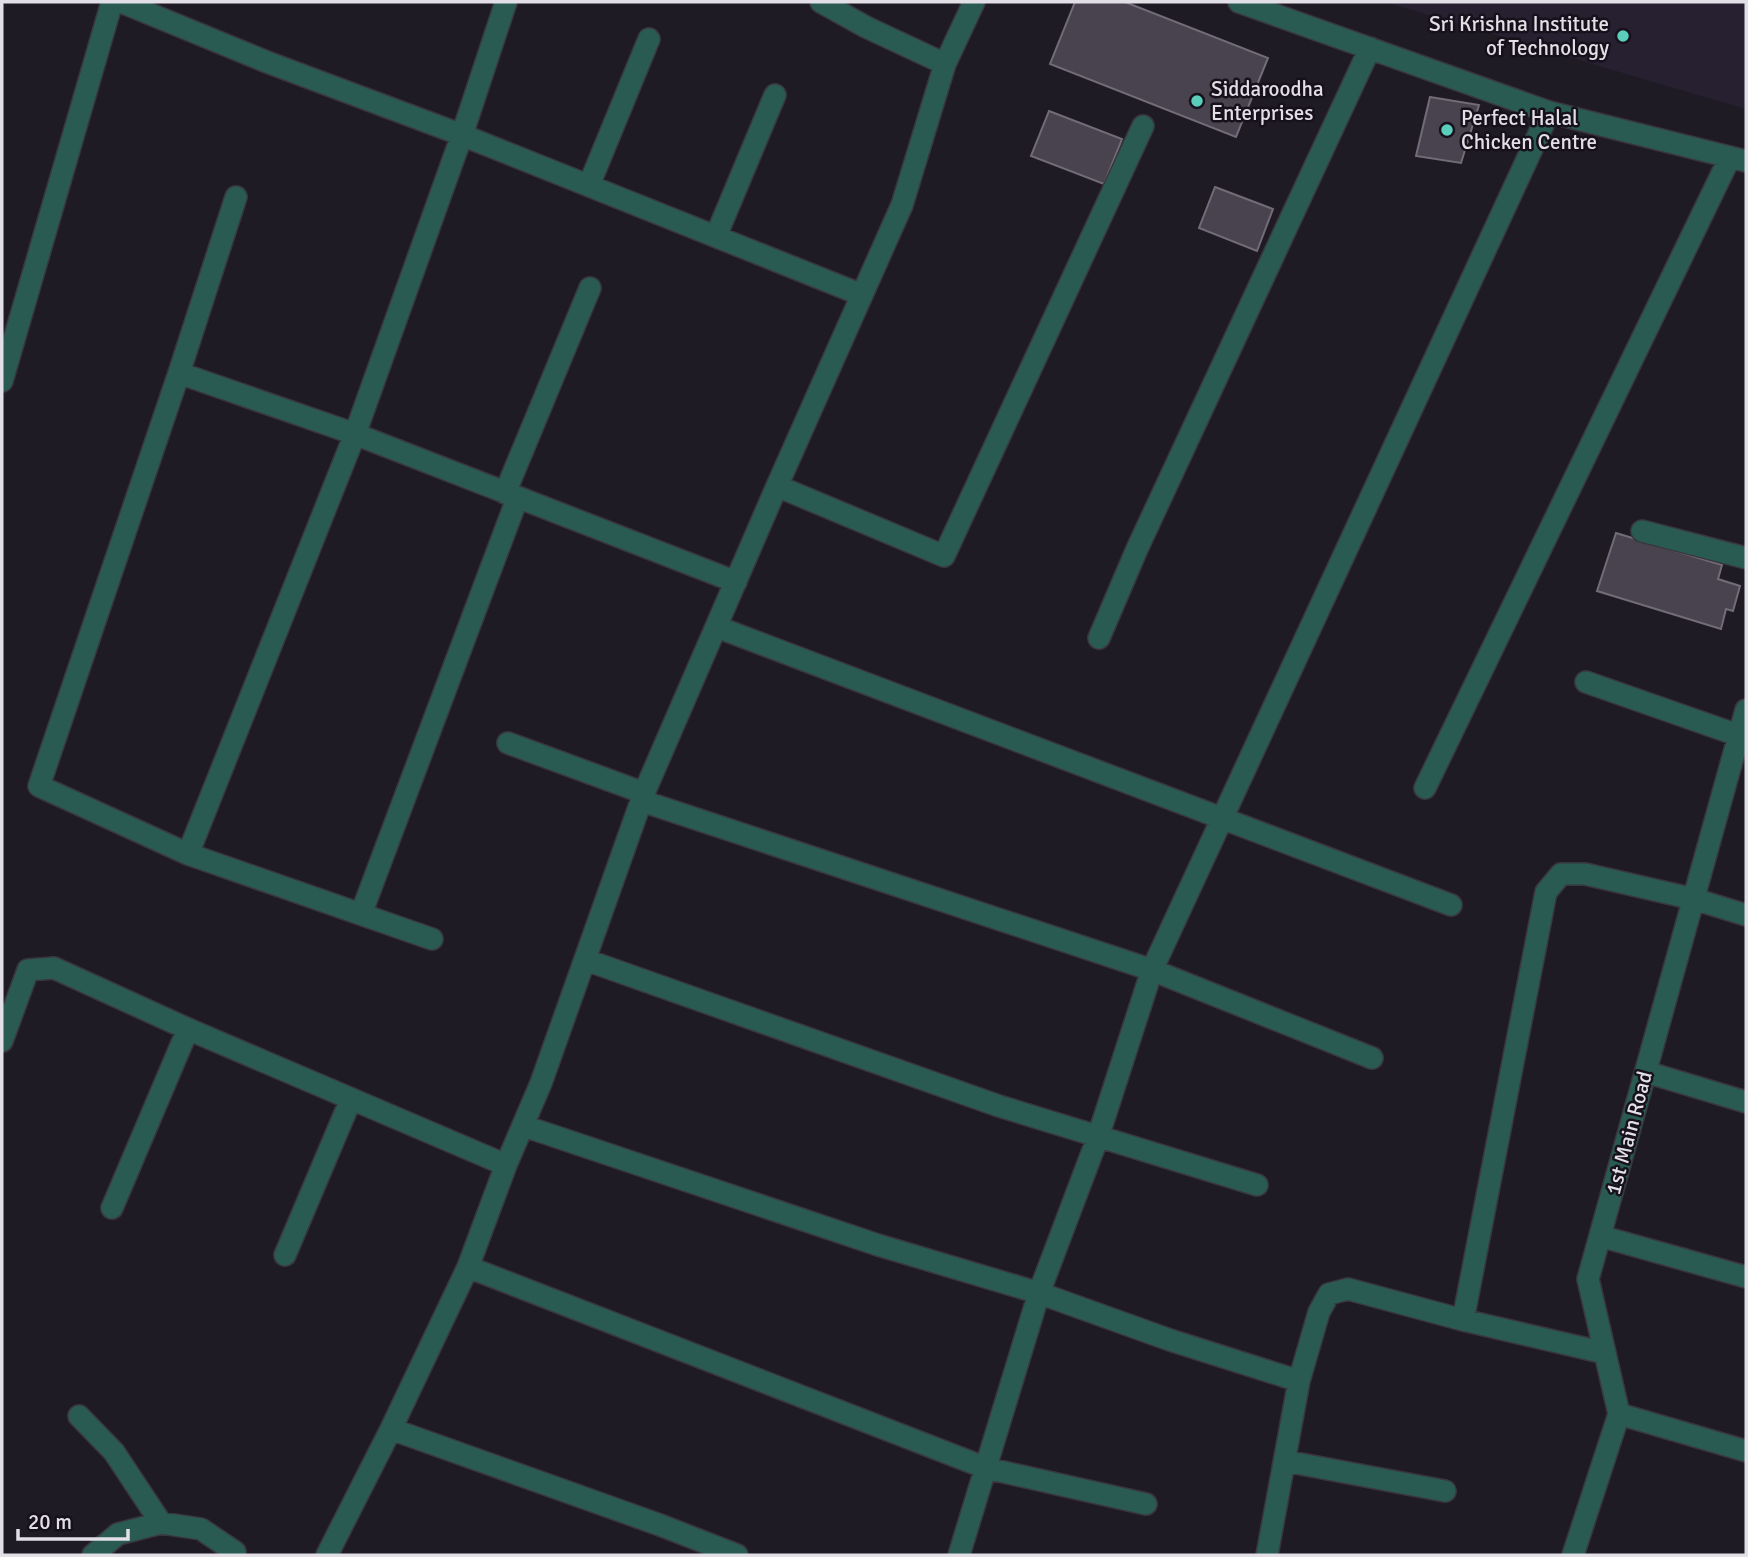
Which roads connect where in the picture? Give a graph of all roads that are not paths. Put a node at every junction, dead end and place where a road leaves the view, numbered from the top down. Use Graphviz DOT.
graph roads {
  1 [pos="112,2"];
  2 [pos="121,2"];
  3 [pos="506,2"];
  4 [pos="821,2"];
  5 [pos="974,2"];
  6 [pos="1239,2"];
  7 [pos="649,39"];
  8 [pos="1370,48"];
  9 [pos="945,64"];
  10 [pos="775,95"];
  11 [pos="1549,112"];
  12 [pos="1143,126"];
  13 [pos="462,135"];
  14 [pos="1738,159"];
  15 [pos="589,185"];
  16 [pos="236,197"];
  17 [pos="716,236"];
  18 [pos="590,288"];
  19 [pos="862,295"];
  20 [pos="7,341"];
  21 [pos="179,373"];
  22 [pos="2,381"];
  23 [pos="355,434"];
  24 [pos="777,486"];
  25 [pos="511,496"];
  26 [pos="1642,531"];
  27 [pos="1746,558"];
  28 [pos="736,582"];
  29 [pos="717,627"];
  30 [pos="1099,638"];
  31 [pos="1586,682"];
  32 [pos="1746,710"];
  33 [pos="1743,737"];
  34 [pos="508,743"];
  35 [pos="1425,788"];
  36 [pos="643,797"];
  37 [pos="1222,818"];
  38 [pos="188,854"];
  39 [pos="1694,900"];
  40 [pos="1451,905"];
  41 [pos="361,914"];
  42 [pos="1746,915"];
  43 [pos="432,939"];
  44 [pos="586,960"];
  45 [pos="1152,970"];
  46 [pos="188,1028"];
  47 [pos="2,1041"];
  48 [pos="1372,1058"];
  49 [pos="1646,1072"];
  50 [pos="351,1099"];
  51 [pos="1746,1101"];
  52 [pos="524,1126"];
  53 [pos="1098,1137"];
  54 [pos="506,1165"];
  55 [pos="1257,1185"];
  56 [pos="113,1208"];
  57 [pos="1600,1236"];
  58 [pos="285,1255"];
  59 [pos="468,1267"];
  60 [pos="1746,1277"];
  61 [pos="1039,1293"];
  62 [pos="1463,1320"];
  63 [pos="1605,1353"];
  64 [pos="1299,1381"];
  65 [pos="1619,1414"];
  66 [pos="79,1416"];
  67 [pos="391,1429"];
  68 [pos="1746,1451"];
  69 [pos="1285,1461"];
  70 [pos="986,1468"];
  71 [pos="1445,1491"];
  72 [pos="1146,1504"];
  73 [pos="161,1523"];
  74 [pos="235,1552"];
  75 [pos="93,1555"];
  76 [pos="327,1555"];
  77 [pos="737,1555"];
  78 [pos="959,1555"];
  79 [pos="1267,1555"];
  80 [pos="1573,1555"];
  1 -- 20 [label="street"];
  2 -- 13 [label="street"];
  3 -- 13 [label="street"];
  4 -- 9 [label="street"];
  5 -- 9 [label="street"];
  6 -- 8 [label="street"];
  7 -- 15 [label="street"];
  8 -- 11 [label="street"];
  8 -- 30 [label="street"];
  9 -- 19 [label="street"];
  10 -- 17 [label="street"];
  11 -- 14 [label="street"];
  11 -- 37 [label="street"];
  12 -- 24 [label="street"];
  13 -- 15 [label="street"];
  13 -- 23 [label="street"];
  14 -- 35 [label="street"];
  15 -- 17 [label="street"];
  16 -- 21 [label="street"];
  17 -- 19 [label="street"];
  18 -- 25 [label="street"];
  19 -- 24 [label="street"];
  20 -- 22 [label="street"];
  21 -- 23 [label="street"];
  21 -- 38 [label="street"];
  23 -- 25 [label="street"];
  23 -- 38 [label="street"];
  24 -- 28 [label="street"];
  25 -- 28 [label="street"];
  25 -- 41 [label="street"];
  26 -- 27 [label="street"];
  28 -- 29 [label="street"];
  29 -- 36 [label="street"];
  29 -- 37 [label="street"];
  31 -- 33 [label="street"];
  32 -- 33 [label="street, 1st Main Road"];
  33 -- 39 [label="street, 1st Main Road"];
  34 -- 36 [label="street"];
  36 -- 44 [label="street"];
  36 -- 45 [label="street"];
  37 -- 40 [label="street"];
  37 -- 45 [label="street"];
  38 -- 41 [label="street"];
  39 -- 42 [label="street"];
  39 -- 49 [label="street, 1st Main Road"];
  39 -- 62 [label="street"];
  41 -- 43 [label="street"];
  44 -- 52 [label="street"];
  44 -- 53 [label="street"];
  45 -- 48 [label="street"];
  45 -- 53 [label="street"];
  46 -- 47 [label="street"];
  46 -- 50 [label="street"];
  46 -- 56 [label="street"];
  49 -- 51 [label="street"];
  49 -- 57 [label="street, 1st Main Road"];
  50 -- 54 [label="street"];
  50 -- 58 [label="street"];
  52 -- 54 [label="street"];
  52 -- 61 [label="street"];
  53 -- 55 [label="street"];
  53 -- 61 [label="street"];
  54 -- 59 [label="street"];
  57 -- 60 [label="street"];
  57 -- 63 [label="street, 1st Main Road"];
  59 -- 67 [label="street"];
  59 -- 70 [label="street"];
  61 -- 64 [label="street"];
  61 -- 70 [label="street"];
  62 -- 63 [label="street"];
  62 -- 64 [label="street"];
  63 -- 65 [label="street, 1st Main Road"];
  64 -- 69 [label="street"];
  65 -- 68 [label="street"];
  65 -- 80 [label="street"];
  66 -- 73 [label="street"];
  67 -- 76 [label="street"];
  67 -- 77 [label="street"];
  69 -- 71 [label="street"];
  69 -- 79 [label="street"];
  70 -- 72 [label="street"];
  70 -- 78 [label="street"];
  73 -- 74 [label="street"];
  73 -- 75 [label="street"];
}
